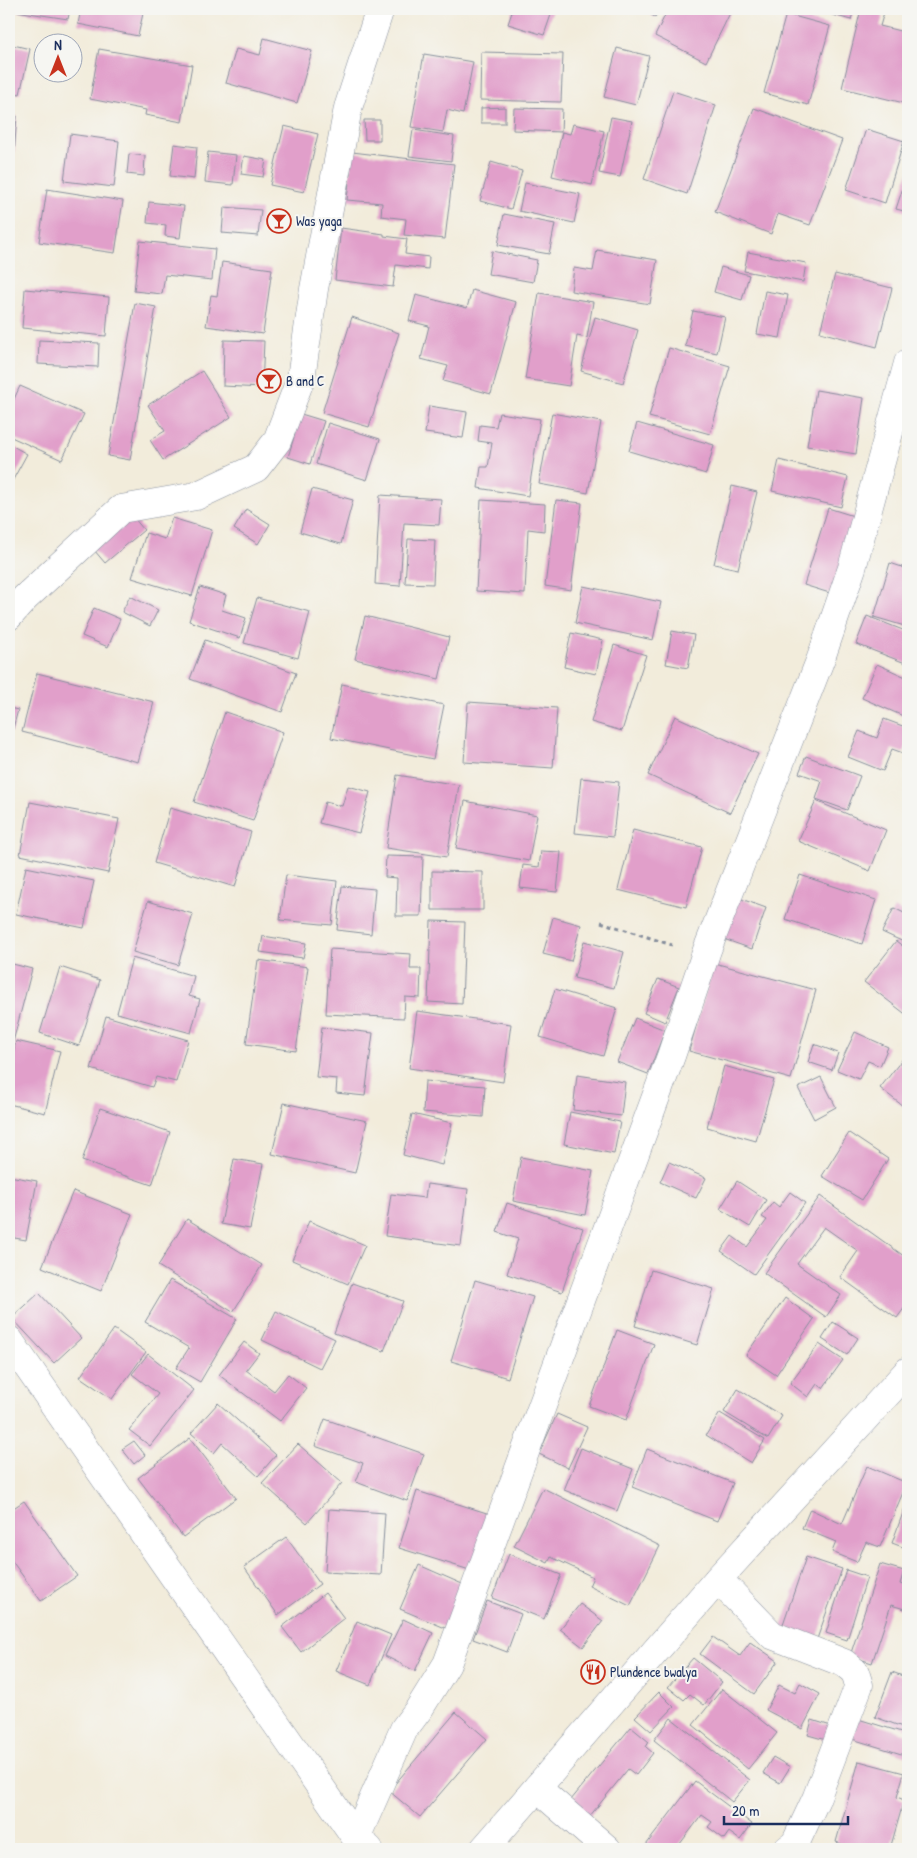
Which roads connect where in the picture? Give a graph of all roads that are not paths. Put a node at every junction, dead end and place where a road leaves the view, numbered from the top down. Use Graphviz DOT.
graph roads {
  1 [pos="380,9"];
  2 [pos="908,362"];
  3 [pos="9,616"];
  4 [pos="9,1340"];
  5 [pos="908,1371"];
  6 [pos="718,1580"];
  7 [pos="537,1788"];
  8 [pos="362,1844"];
  9 [pos="484,1849"];
  10 [pos="607,1849"];
  11 [pos="788,1849"];
  1 -- 3 [label="street"];
  2 -- 8 [label="street"];
  4 -- 8 [label="street"];
  5 -- 6 [label="street"];
  6 -- 7 [label="street"];
  6 -- 11 [label="street"];
  7 -- 9 [label="street"];
  7 -- 10 [label="street"];
}
